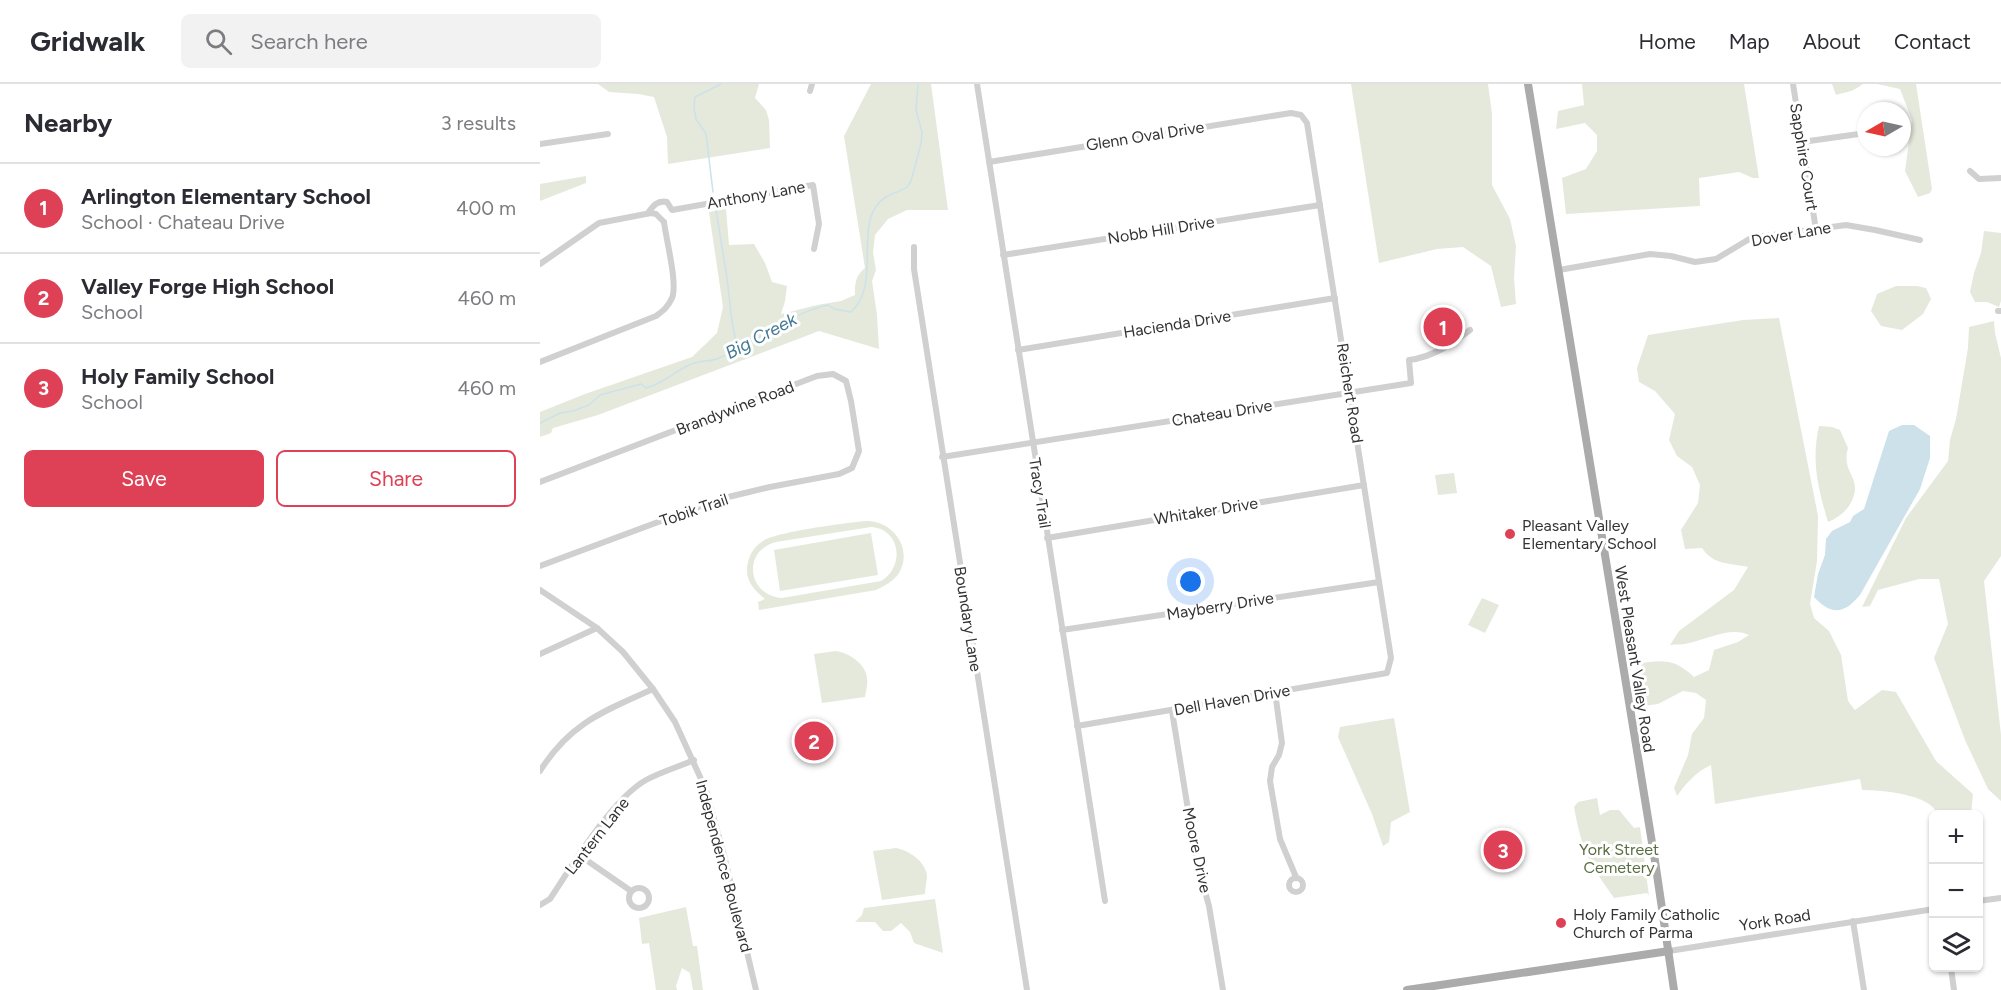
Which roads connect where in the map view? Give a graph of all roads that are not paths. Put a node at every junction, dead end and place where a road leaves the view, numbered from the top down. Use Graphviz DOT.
graph roads {
  1 [pos="812,84"];
  2 [pos="977,84"];
  3 [pos="1528,84"];
  4 [pos="1793,84"];
  5 [pos="810,92"];
  6 [pos="1301,116"];
  7 [pos="608,134"];
  8 [pos="1857,134"];
  9 [pos="1802,142"];
  10 [pos="540,144"];
  11 [pos="989,162"];
  12 [pos="1970,171"];
  13 [pos="2001,178"];
  14 [pos="1320,205"];
  15 [pos="672,210"];
  16 [pos="648,213"];
  17 [pos="663,222"];
  18 [pos="1816,230"];
  19 [pos="1920,240"];
  20 [pos="914,247"];
  21 [pos="814,249"];
  22 [pos="1003,255"];
  23 [pos="540,264"];
  24 [pos="1559,270"];
  25 [pos="1335,298"];
  26 [pos="1470,330"];
  27 [pos="1018,350"];
  28 [pos="540,362"];
  29 [pos="1350,393"];
  30 [pos="1033,443"];
  31 [pos="942,457"];
  32 [pos="852,468"];
  33 [pos="540,482"];
  34 [pos="1364,485"];
  35 [pos="1047,538"];
  36 [pos="540,566"];
  37 [pos="1379,582"];
  38 [pos="540,590"];
  39 [pos="597,628"];
  40 [pos="1062,630"];
  41 [pos="540,654"];
  42 [pos="1387,673"];
  43 [pos="653,689"];
  44 [pos="1275,692"];
  45 [pos="1172,711"];
  46 [pos="1077,726"];
  47 [pos="694,760"];
  48 [pos="540,771"];
  49 [pos="579,855"];
  50 [pos="1296,878"];
  51 [pos="632,891"];
  52 [pos="2001,898"];
  53 [pos="1983,900"];
  54 [pos="1105,902"];
  55 [pos="540,905"];
  56 [pos="1929,910"];
  57 [pos="1853,921"];
  58 [pos="1669,951"];
  59 [pos="1952,972"];
  60 [pos="756,990"];
  61 [pos="1028,990"];
  62 [pos="1223,990"];
  63 [pos="1407,990"];
  64 [pos="1674,990"];
  65 [pos="1864,990"];
  66 [pos="1954,990"];
  1 -- 5 [label="street"];
  2 -- 11 [label="street, Tracy Trail"];
  3 -- 24 [label="main road, West Pleasant Valley Road"];
  4 -- 9 [label="street, Sapphire Court"];
  6 -- 11 [label="street, Glenn Oval Drive"];
  6 -- 14 [label="street, Reichert Road"];
  7 -- 10 [label="street"];
  8 -- 9 [label="street"];
  9 -- 18 [label="street, Sapphire Court"];
  11 -- 22 [label="street, Tracy Trail"];
  12 -- 13 [label="street"];
  14 -- 22 [label="street, Nobb Hill Drive"];
  14 -- 25 [label="street, Reichert Road"];
  15 -- 16 [label="street, Anthony Lane"];
  15 -- 17 [label="street"];
  15 -- 21 [label="street, Anthony Lane"];
  16 -- 17 [label="street"];
  16 -- 23 [label="street, Anthony Lane"];
  17 -- 28 [label="street"];
  18 -- 19 [label="street, Dover Lane"];
  18 -- 24 [label="street, Dover Lane"];
  20 -- 31 [label="street, Boundary Lane"];
  22 -- 27 [label="street, Tracy Trail"];
  24 -- 58 [label="main road, West Pleasant Valley Road"];
  25 -- 27 [label="street, Hacienda Drive"];
  25 -- 29 [label="street, Reichert Road"];
  26 -- 29 [label="street, Chateau Drive"];
  27 -- 30 [label="street, Tracy Trail"];
  29 -- 30 [label="street, Chateau Drive"];
  29 -- 34 [label="street, Reichert Road"];
  30 -- 31 [label="street, Chateau Drive"];
  30 -- 35 [label="street, Tracy Trail"];
  31 -- 61 [label="street, Boundary Lane"];
  32 -- 33 [label="street, Brandywine Road"];
  32 -- 36 [label="street, Tobik Trail"];
  34 -- 35 [label="street, Whitaker Drive"];
  34 -- 37 [label="street, Reichert Road"];
  35 -- 40 [label="street, Tracy Trail"];
  37 -- 40 [label="street, Mayberry Drive"];
  37 -- 42 [label="street, Reichert Road"];
  38 -- 39 [label="street, Independence Boulevard"];
  39 -- 41 [label="street"];
  39 -- 43 [label="street, Independence Boulevard"];
  40 -- 46 [label="street, Tracy Trail"];
  42 -- 44 [label="street, Dell Haven Drive"];
  43 -- 47 [label="street, Independence Boulevard"];
  43 -- 48 [label="street"];
  44 -- 45 [label="street, Dell Haven Drive"];
  44 -- 50 [label="street"];
  45 -- 46 [label="street, Dell Haven Drive"];
  45 -- 62 [label="street, Moore Drive"];
  46 -- 54 [label="street, Tracy Trail"];
  47 -- 49 [label="street, Lantern Lane"];
  47 -- 60 [label="street, Independence Boulevard"];
  49 -- 51 [label="street"];
  49 -- 55 [label="street, Lantern Lane"];
  52 -- 53 [label="street"];
  56 -- 57 [label="street, York Road"];
  57 -- 58 [label="street, York Road"];
  57 -- 65 [label="street"];
  58 -- 63 [label="main road, York Road"];
  58 -- 64 [label="main road, West Pleasant Valley Road"];
  59 -- 66 [label="street"];
}
